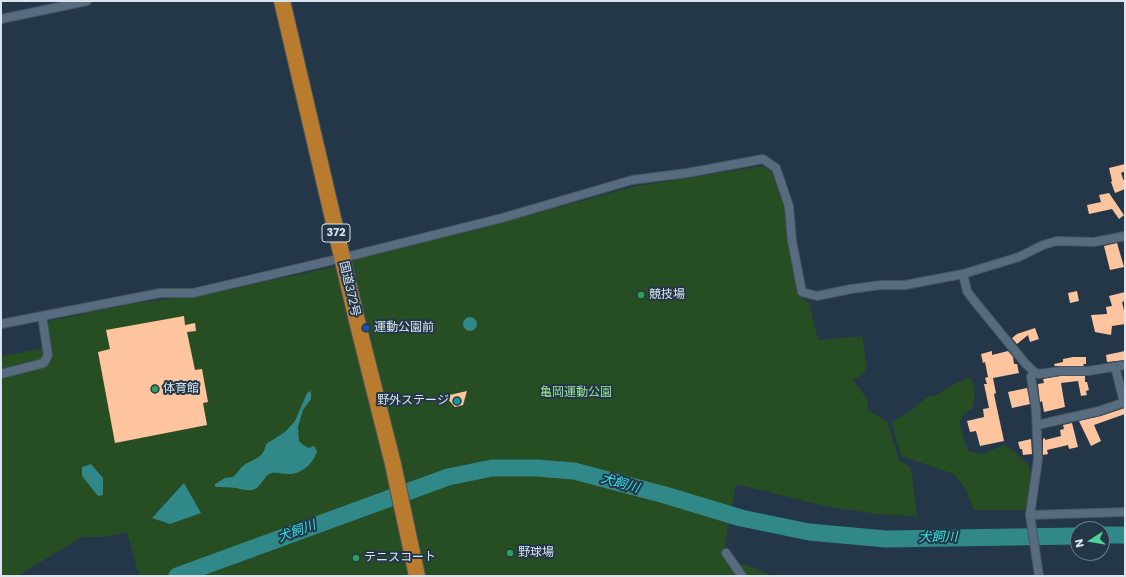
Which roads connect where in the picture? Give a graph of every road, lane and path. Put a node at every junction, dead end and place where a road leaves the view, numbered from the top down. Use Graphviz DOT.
graph roads {
  1 [pos="87,1"];
  2 [pos="282,1"];
  3 [pos="1,19"];
  4 [pos="1125,236"];
  5 [pos="342,258"];
  6 [pos="964,274"];
  7 [pos="42,316"];
  8 [pos="1,324"];
  9 [pos="1125,365"];
  10 [pos="1115,367"];
  11 [pos="1034,372"];
  12 [pos="1,374"];
  13 [pos="1124,402"];
  14 [pos="1037,425"];
  15 [pos="1125,512"];
  16 [pos="1031,519"];
  17 [pos="726,553"];
  18 [pos="1039,574"];
  19 [pos="417,576"];
  20 [pos="742,576"];
  1 -- 3 [label="street"];
  2 -- 5 [label="highway, 国道372号 / 372"];
  4 -- 6 [label="street"];
  5 -- 6 [label="street"];
  5 -- 7 [label="street"];
  5 -- 19 [label="highway, 国道372号 / 372"];
  6 -- 11 [label="street"];
  7 -- 8 [label="street"];
  7 -- 12 [label="street"];
  9 -- 10 [label="street"];
  10 -- 11 [label="street"];
  10 -- 13 [label="street"];
  11 -- 14 [label="street"];
  13 -- 14 [label="street"];
  14 -- 16 [label="street"];
  15 -- 16 [label="street"];
  16 -- 18 [label="street"];
  17 -- 20 [label="street"];
}
